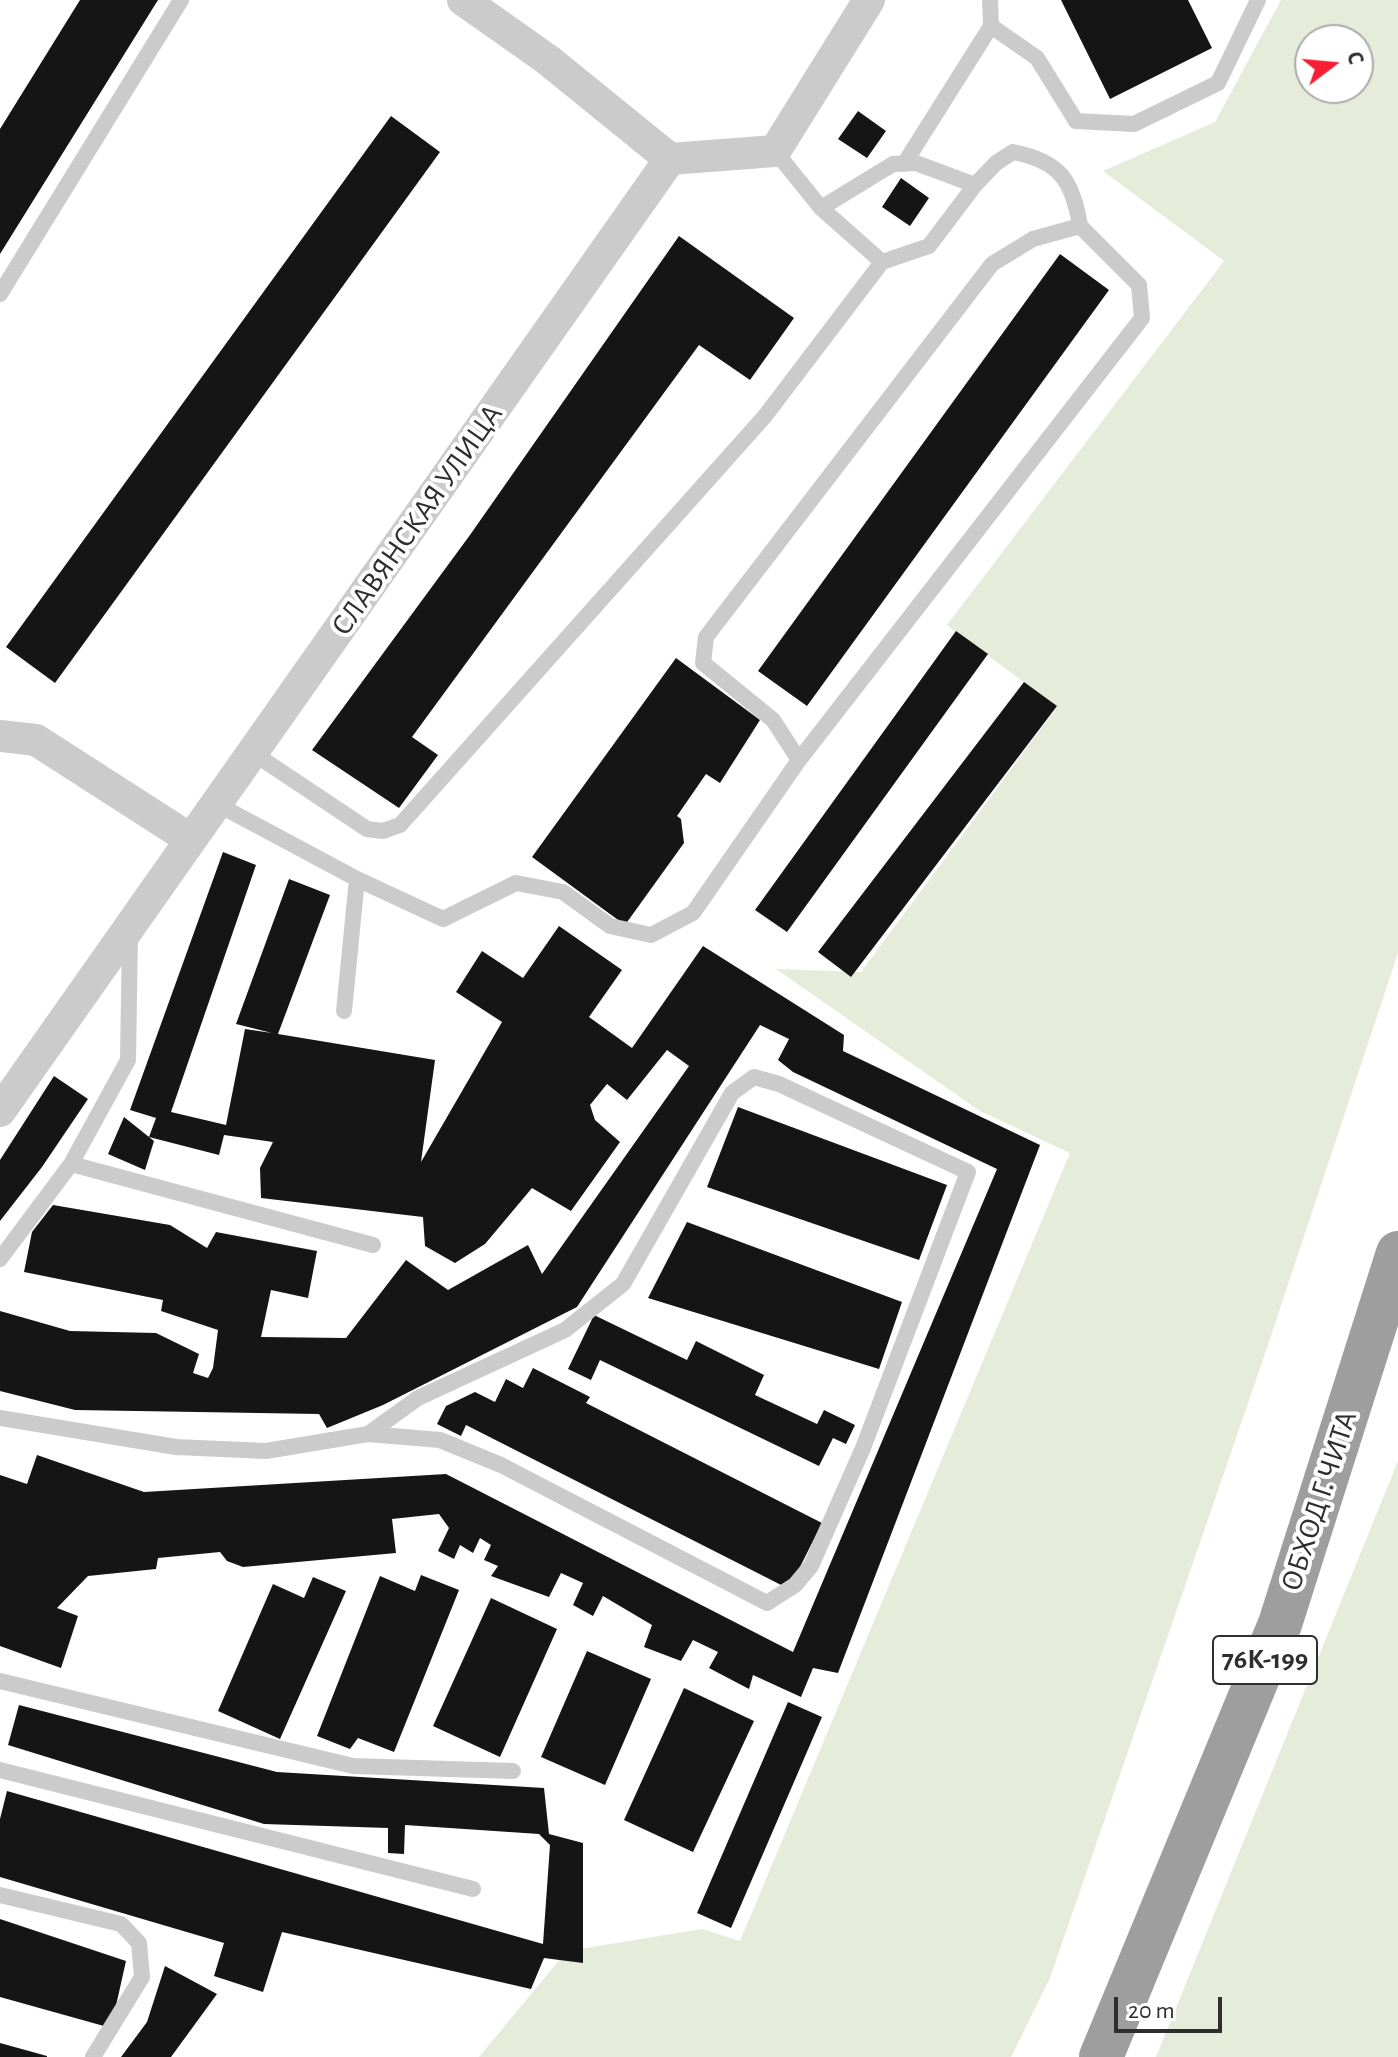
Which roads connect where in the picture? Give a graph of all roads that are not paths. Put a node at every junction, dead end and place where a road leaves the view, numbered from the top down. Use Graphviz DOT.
graph roads {
  1 [pos="181,0"];
  2 [pos="869,0"];
  3 [pos="990,0"];
  4 [pos="1258,0"];
  5 [pos="479,5"];
  6 [pos="991,26"];
  7 [pos="775,151"];
  8 [pos="670,159"];
  9 [pos="904,164"];
  10 [pos="975,185"];
  11 [pos="821,208"];
  12 [pos="1080,226"];
  13 [pos="882,262"];
  14 [pos="0,294"];
  15 [pos="0,736"];
  16 [pos="253,753"];
  17 [pos="799,760"];
  18 [pos="215,803"];
  19 [pos="190,839"];
  20 [pos="357,879"];
  21 [pos="130,932"];
  22 [pos="344,1011"];
  23 [pos="0,1111"];
  24 [pos="71,1164"];
  25 [pos="373,1245"];
  26 [pos="1398,1253"];
  27 [pos="0,1259"];
  28 [pos="0,1418"];
  29 [pos="368,1434"];
  30 [pos="0,1681"];
  31 [pos="0,1770"];
  32 [pos="513,1771"];
  33 [pos="473,1889"];
  34 [pos="0,1895"];
  35 [pos="93,2057"];
  36 [pos="1101,2057"];
  1 -- 14 [label="lane"];
  2 -- 7 [label="street"];
  3 -- 6 [label="lane"];
  4 -- 6 [label="lane"];
  5 -- 8 [label="street"];
  6 -- 9 [label="lane"];
  7 -- 8 [label="street"];
  7 -- 11 [label="lane"];
  8 -- 16 [label="street, СЛАВЯНСКАЯ УЛИЦА"];
  9 -- 10 [label="lane"];
  9 -- 11 [label="lane"];
  10 -- 12 [label="lane"];
  10 -- 13 [label="lane"];
  11 -- 13 [label="lane"];
  12 -- 17 [label="lane"];
  12 -- 17 [label="lane"];
  13 -- 16 [label="lane"];
  15 -- 19 [label="street"];
  16 -- 18 [label="street, СЛАВЯНСКАЯ УЛИЦА"];
  17 -- 20 [label="lane"];
  18 -- 19 [label="street, СЛАВЯНСКАЯ УЛИЦА"];
  18 -- 20 [label="lane"];
  19 -- 21 [label="street, СЛАВЯНСКАЯ УЛИЦА"];
  20 -- 22 [label="lane"];
  21 -- 23 [label="street, СЛАВЯНСКАЯ УЛИЦА"];
  21 -- 24 [label="lane"];
  24 -- 25 [label="lane"];
  24 -- 27 [label="lane"];
  26 -- 36 [label="highway, ОБХОД Г. ЧИТА / 76К-199"];
  28 -- 29 [label="lane"];
  29 -- 29 [label="lane"];
  30 -- 32 [label="lane"];
  31 -- 33 [label="lane"];
  34 -- 35 [label="lane"];
}
